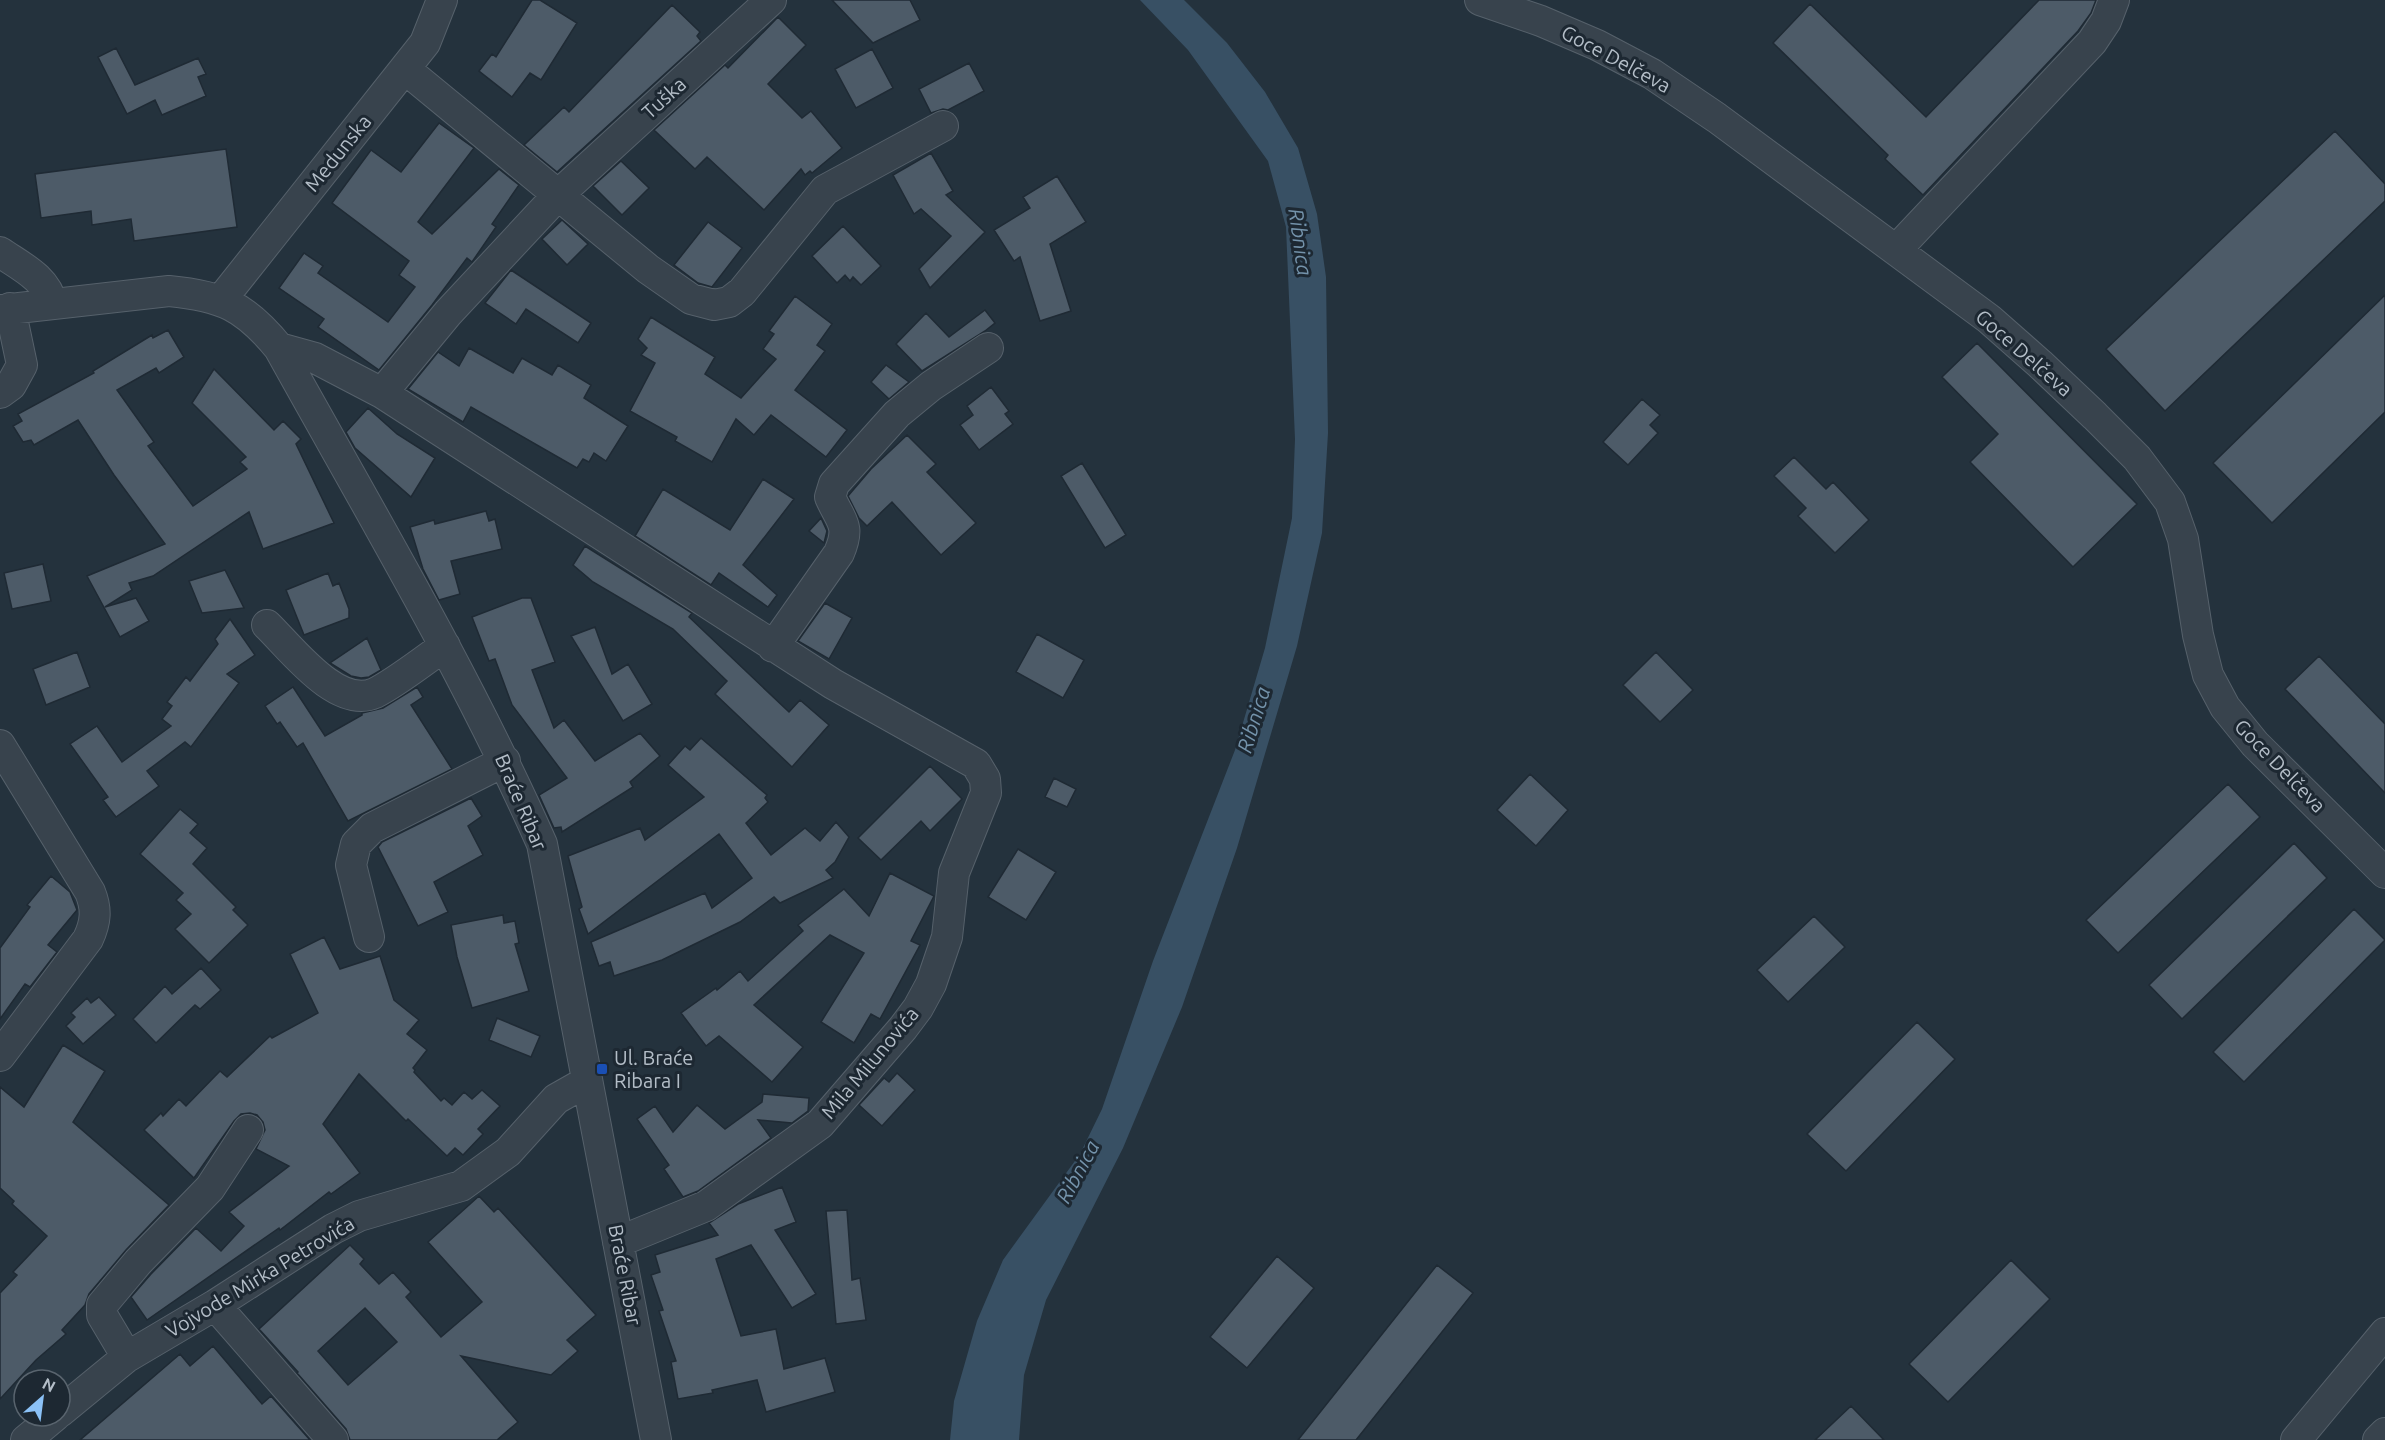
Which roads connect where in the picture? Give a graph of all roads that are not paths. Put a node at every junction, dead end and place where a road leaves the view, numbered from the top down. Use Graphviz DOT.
graph roads {
  1 [pos="442,0"];
  2 [pos="771,0"];
  3 [pos="1480,0"];
  4 [pos="2115,0"];
  5 [pos="405,69"];
  6 [pos="943,126"];
  7 [pos="557,196"];
  8 [pos="1896,250"];
  9 [pos="0,252"];
  10 [pos="208,297"];
  11 [pos="52,304"];
  12 [pos="5,309"];
  13 [pos="279,348"];
  14 [pos="988,348"];
  15 [pos="0,393"];
  16 [pos="382,393"];
  17 [pos="267,625"];
  18 [pos="445,646"];
  19 [pos="773,647"];
  20 [pos="0,745"];
  21 [pos="505,761"];
  22 [pos="2385,873"];
  23 [pos="369,937"];
  24 [pos="0,1056"];
  25 [pos="586,1082"];
  26 [pos="248,1130"];
  27 [pos="618,1242"];
  28 [pos="215,1305"];
  29 [pos="2385,1333"];
  30 [pos="128,1357"];
  31 [pos="72,1402"];
  32 [pos="40,1428"];
  33 [pos="2385,1433"];
  34 [pos="26,1440"];
  35 [pos="333,1440"];
  36 [pos="656,1440"];
  37 [pos="2296,1440"];
  38 [pos="2378,1440"];
  1 -- 5 [label="street, Medunska"];
  2 -- 7 [label="street, Tuška"];
  3 -- 8 [label="street, Goce Delčeva"];
  4 -- 8 [label="street"];
  5 -- 7 [label="street"];
  5 -- 10 [label="street, Medunska"];
  6 -- 7 [label="street"];
  7 -- 16 [label="street, Tuška"];
  8 -- 22 [label="street, Goce Delčeva"];
  9 -- 11 [label="street"];
  10 -- 11 [label="street"];
  10 -- 13 [label="street, Braće Ribar"];
  11 -- 12 [label="street"];
  12 -- 15 [label="street"];
  13 -- 16 [label="street"];
  13 -- 18 [label="street, Braće Ribar"];
  14 -- 19 [label="street"];
  16 -- 19 [label="street"];
  17 -- 18 [label="street"];
  18 -- 21 [label="street, Braće Ribar"];
  19 -- 27 [label="street, Mila Milunovića"];
  20 -- 24 [label="street"];
  21 -- 23 [label="street"];
  21 -- 25 [label="street, Braće Ribar"];
  25 -- 27 [label="street, Braće Ribar"];
  25 -- 28 [label="street, Vojvode Mirka Petrovića"];
  26 -- 30 [label="street"];
  27 -- 36 [label="street, Braće Ribar"];
  28 -- 30 [label="street, Vojvode Mirka Petrovića"];
  28 -- 35 [label="street"];
  29 -- 37 [label="street"];
  30 -- 31 [label="street, Vojvode Mirka Petrovića"];
  32 -- 34 [label="street"];
  33 -- 38 [label="street"];
}
